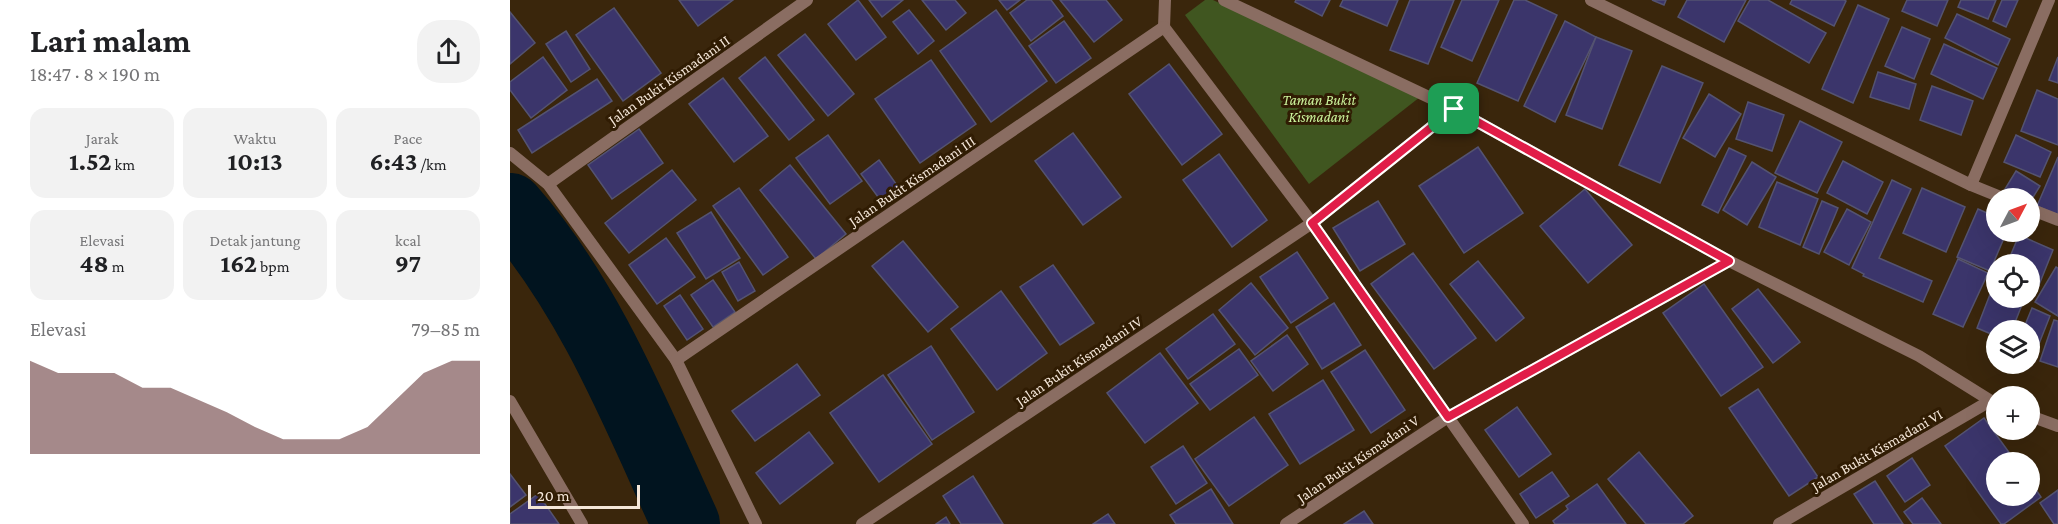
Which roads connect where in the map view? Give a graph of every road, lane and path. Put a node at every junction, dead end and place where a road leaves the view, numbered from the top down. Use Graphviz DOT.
graph roads {
  1 [pos="807,0"];
  2 [pos="1165,0"];
  3 [pos="1224,0"];
  4 [pos="1592,0"];
  5 [pos="2049,0"];
  6 [pos="1164,27"];
  7 [pos="1454,109"];
  8 [pos="510,153"];
  9 [pos="548,184"];
  10 [pos="1971,185"];
  11 [pos="1986,191"];
  12 [pos="2040,213"];
  13 [pos="2058,220"];
  14 [pos="1312,223"];
  15 [pos="1729,261"];
  16 [pos="676,360"];
  17 [pos="1986,399"];
  18 [pos="510,401"];
  19 [pos="1986,407"];
  20 [pos="1448,417"];
  21 [pos="2040,420"];
  22 [pos="2058,426"];
  23 [pos="582,524"];
  24 [pos="756,524"];
  25 [pos="862,524"];
  26 [pos="1286,524"];
  27 [pos="1522,524"];
  28 [pos="1779,524"];
  1 -- 9 [label="street, Jalan Bukit Kismadani II"];
  2 -- 6 [label="street"];
  3 -- 7 [label="street"];
  4 -- 10 [label="street"];
  5 -- 10 [label="street"];
  6 -- 14 [label="street"];
  6 -- 16 [label="street, Jalan Bukit Kismadani III"];
  7 -- 14 [label="street, Jalan Bukit Kismadani IV"];
  7 -- 15 [label="street"];
  8 -- 9 [label="street"];
  9 -- 16 [label="street"];
  10 -- 11 [label="street"];
  12 -- 13 [label="street"];
  14 -- 20 [label="street"];
  14 -- 25 [label="street, Jalan Bukit Kismadani IV"];
  15 -- 17 [label="street"];
  15 -- 20 [label="street, Jalan Bukit Kismadani V"];
  16 -- 24 [label="street"];
  18 -- 23 [label="street"];
  19 -- 28 [label="street, Jalan Bukit Kismadani VI"];
  20 -- 26 [label="street, Jalan Bukit Kismadani V"];
  20 -- 27 [label="street"];
  21 -- 22 [label="street"];
}
